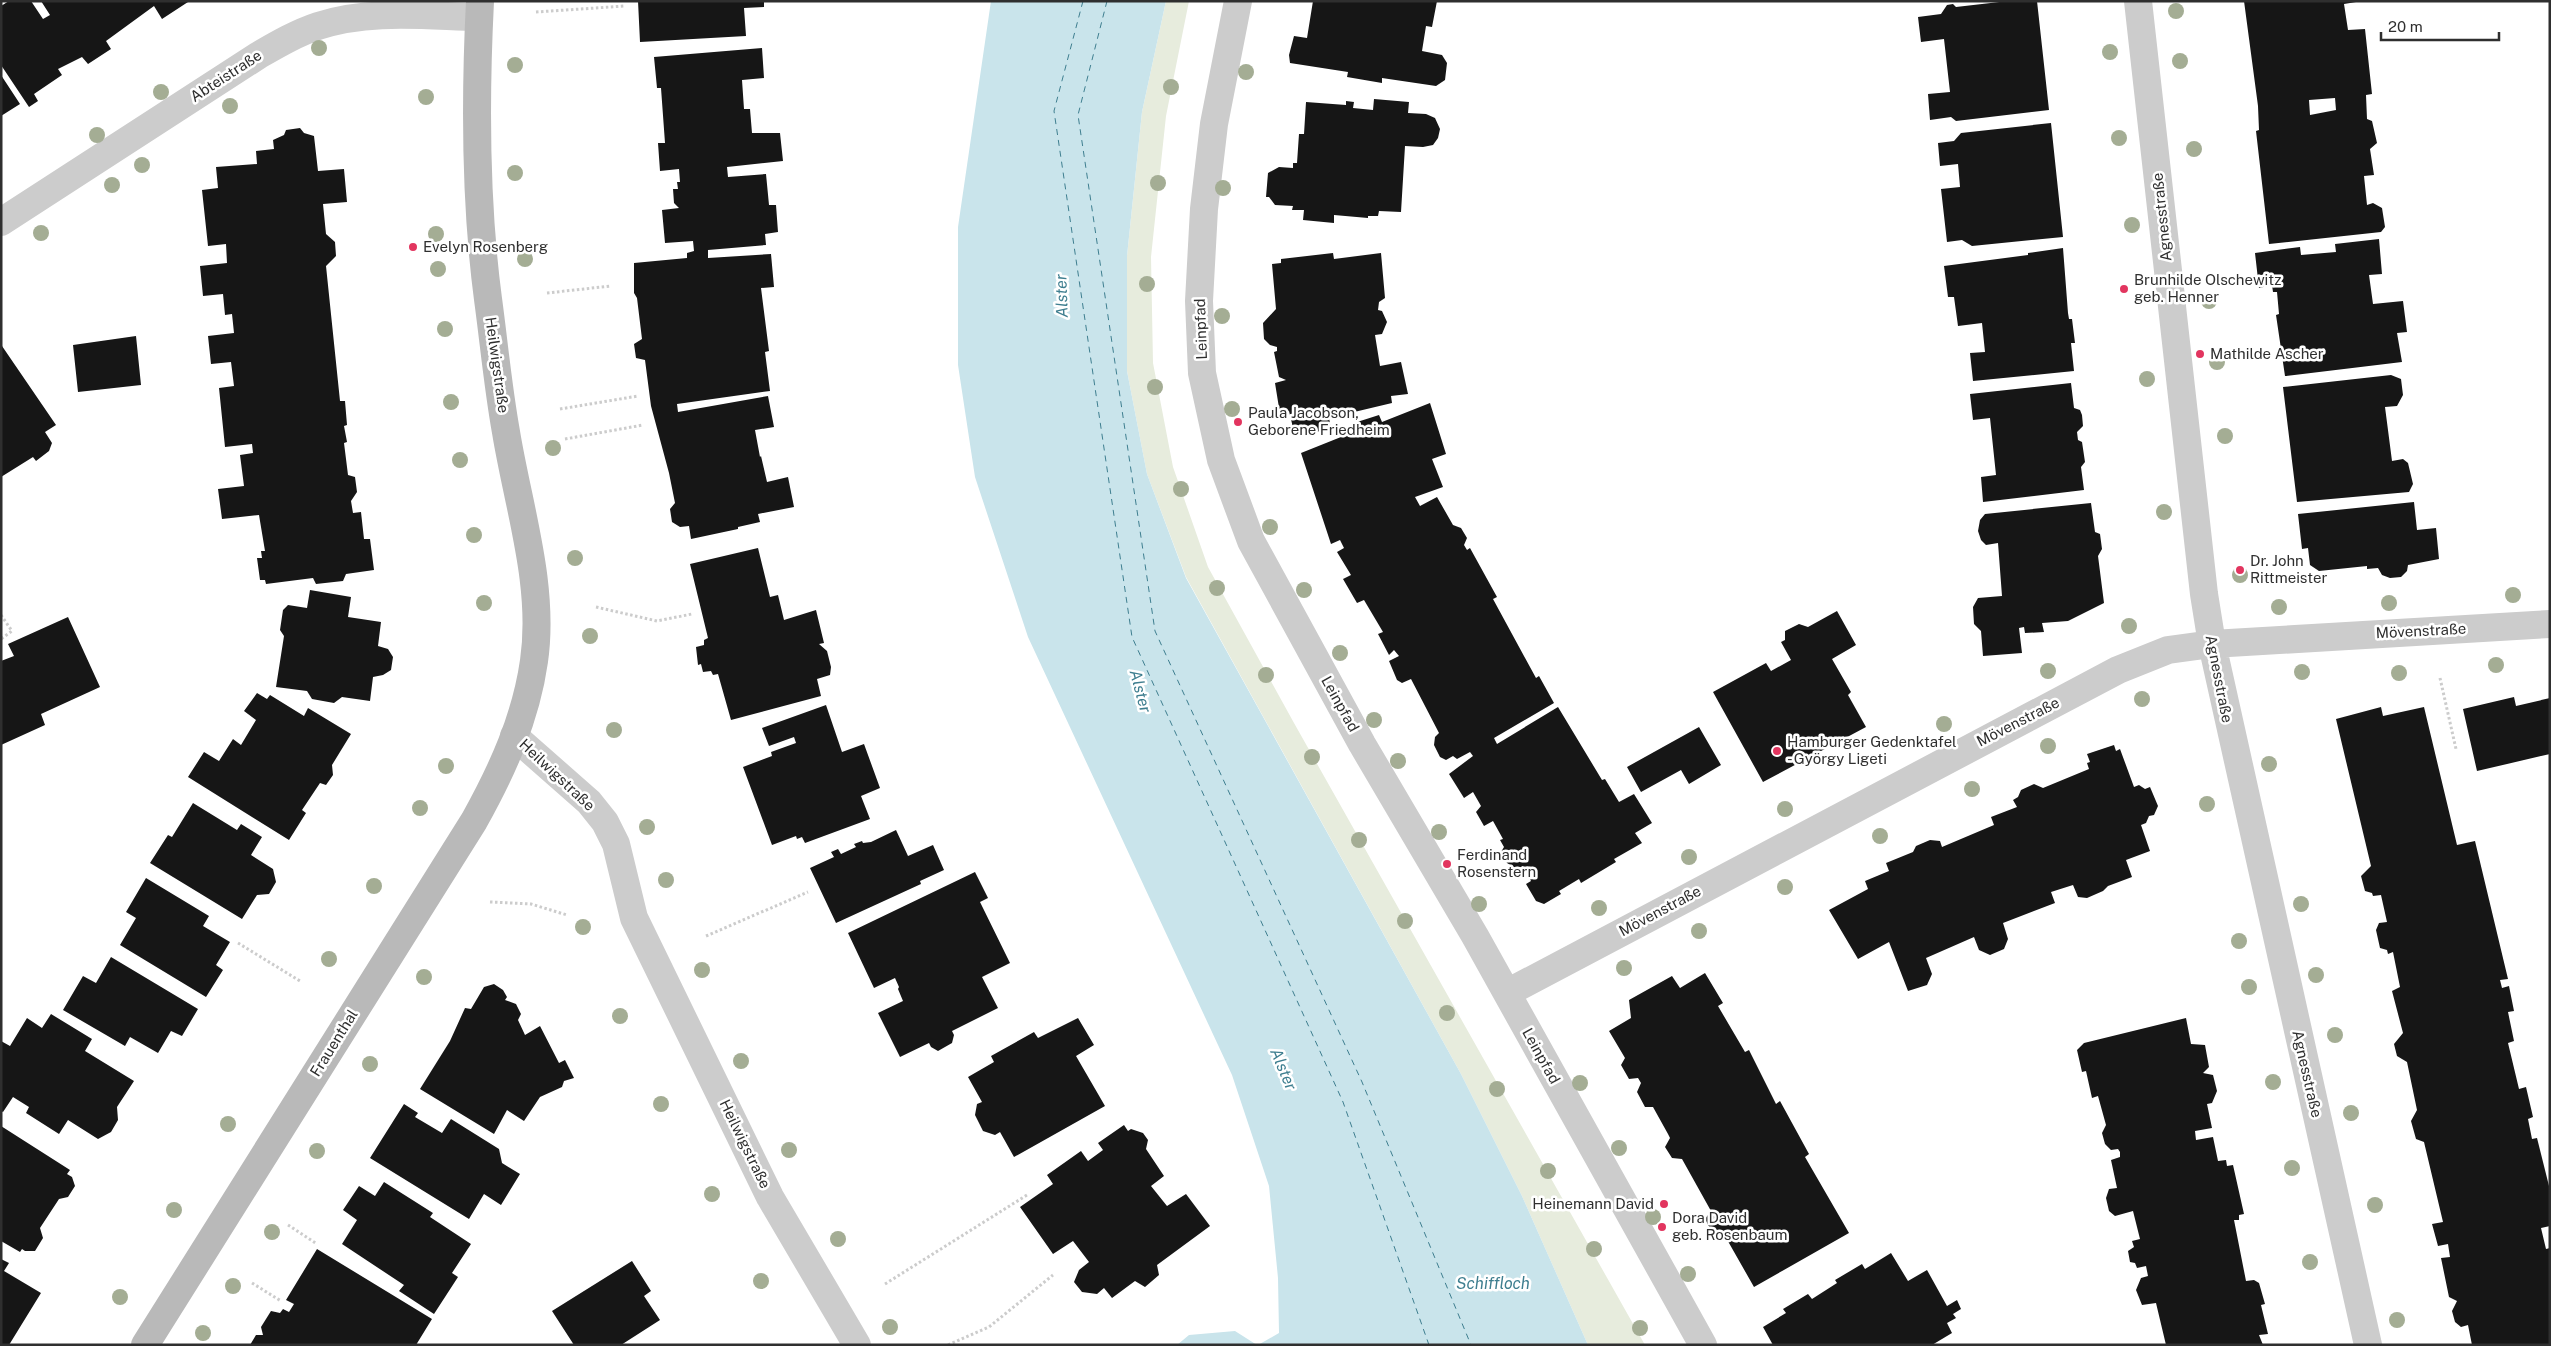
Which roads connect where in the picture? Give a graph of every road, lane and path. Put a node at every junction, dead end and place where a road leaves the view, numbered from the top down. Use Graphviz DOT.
graph roads {
  1 [pos="1238,1"];
  2 [pos="2138,1"];
  3 [pos="625,6"];
  4 [pos="480,9"];
  5 [pos="536,12"];
  6 [pos="1,222"];
  7 [pos="611,286"];
  8 [pos="547,293"];
  9 [pos="638,396"];
  10 [pos="560,409"];
  11 [pos="644,426"];
  12 [pos="565,439"];
  13 [pos="596,606"];
  14 [pos="692,614"];
  15 [pos="1,615"];
  16 [pos="2550,624"];
  17 [pos="1,639"];
  18 [pos="2212,644"];
  19 [pos="2440,678"];
  20 [pos="514,736"];
  21 [pos="2456,749"];
  22 [pos="808,892"];
  23 [pos="490,902"];
  24 [pos="567,915"];
  25 [pos="706,936"];
  26 [pos="238,943"];
  27 [pos="300,981"];
  28 [pos="1506,993"];
  29 [pos="1027,1195"];
  30 [pos="288,1225"];
  31 [pos="317,1244"];
  32 [pos="1053,1275"];
  33 [pos="252,1283"];
  34 [pos="885,1284"];
  35 [pos="281,1301"];
  36 [pos="145,1345"];
  37 [pos="856,1345"];
  38 [pos="948,1345"];
  39 [pos="1703,1345"];
  40 [pos="2368,1345"];
  1 -- 28 [label="street, Leinpfad"];
  2 -- 18 [label="street, Agnesstraße"];
  3 -- 5 [label="path"];
  4 -- 6 [label="street, Abteistraße"];
  4 -- 20 [label="street, Heilwigstraße"];
  7 -- 8 [label="path"];
  9 -- 10 [label="path"];
  11 -- 12 [label="path"];
  13 -- 14 [label="path"];
  15 -- 17 [label="path"];
  16 -- 18 [label="street, Mövenstraße"];
  18 -- 28 [label="street, Mövenstraße"];
  18 -- 40 [label="street, Agnesstraße"];
  19 -- 21 [label="path"];
  20 -- 36 [label="street, Frauenthal"];
  20 -- 37 [label="street, Heilwigstraße"];
  22 -- 25 [label="path"];
  23 -- 24 [label="path"];
  26 -- 27 [label="path"];
  28 -- 39 [label="street, Leinpfad"];
  29 -- 34 [label="path"];
  30 -- 31 [label="path"];
  32 -- 38 [label="path"];
  33 -- 35 [label="path"];
}
